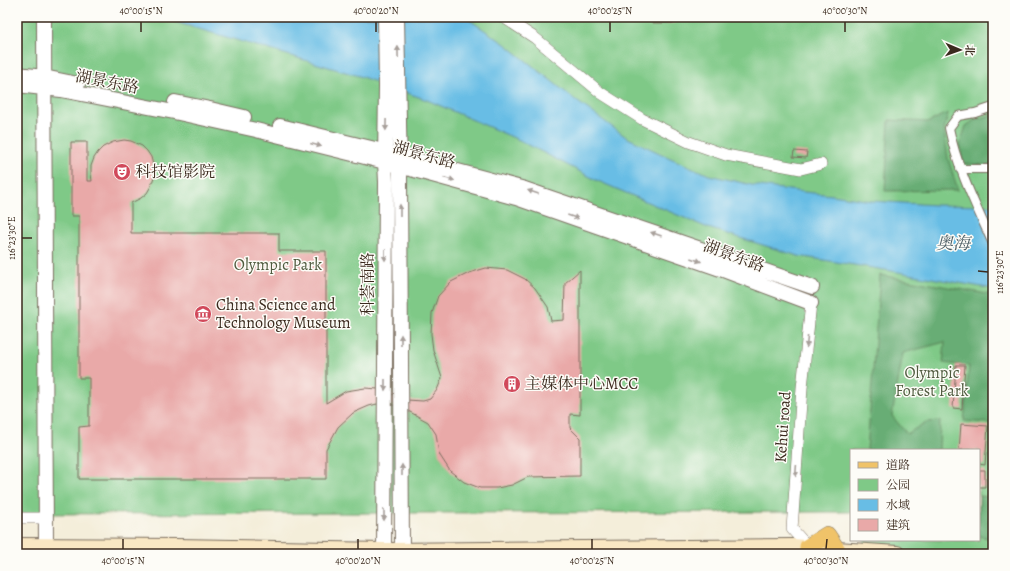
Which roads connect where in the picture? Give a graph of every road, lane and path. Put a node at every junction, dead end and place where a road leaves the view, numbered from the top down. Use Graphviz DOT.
graph roads {
  1 [pos="44,17"];
  2 [pos="385,17"];
  3 [pos="397,17"];
  4 [pos="503,17"];
  5 [pos="17,74"];
  6 [pos="44,83"];
  7 [pos="17,85"];
  8 [pos="393,87"];
  9 [pos="993,107"];
  10 [pos="385,157"];
  11 [pos="399,161"];
  12 [pos="821,164"];
  13 [pos="960,169"];
  14 [pos="993,171"];
  15 [pos="993,244"];
  16 [pos="771,280"];
  17 [pos="812,287"];
  18 [pos="811,303"];
  19 [pos="17,518"];
  20 [pos="45,518"];
  21 [pos="17,546"];
  22 [pos="46,550"];
  23 [pos="384,551"];
  24 [pos="402,551"];
  25 [pos="808,551"];
  26 [pos="837,552"];
  27 [pos="897,554"];
  1 -- 6 [label="street"];
  2 -- 8 [label="street, 科荟南路"];
  8 -- 3 [label="street, 科荟南路, one-way"];
  4 -- 12 [label="street"];
  5 -- 6 [label="street, 湖景东路"];
  6 -- 7 [label="street, 湖景东路"];
  6 -- 10 [label="street, 湖景东路"];
  6 -- 20 [label="street"];
  8 -- 10 [label="street, 科荟南路, one-way"];
  8 -- 11 [label="street, 科荟南路"];
  9 -- 13 [label="street"];
  10 -- 11 [label="street, 湖景东路"];
  10 -- 23 [label="street, 科荟南路, one-way"];
  11 -- 16 [label="street, 湖景东路"];
  24 -- 11 [label="street, 科荟南路, one-way"];
  13 -- 14 [label="street"];
  13 -- 15 [label="street"];
  16 -- 17 [label="street, 湖景东路"];
  16 -- 18 [label="street, 湖景东路"];
  18 -- 25 [label="street, Kehui road, one-way"];
  19 -- 20 [label="street"];
  20 -- 22 [label="street"];
  21 -- 22 [label="main road"];
  22 -- 23 [label="main road"];
  23 -- 24 [label="main road"];
  24 -- 25 [label="main road"];
  25 -- 26 [label="main road"];
  26 -- 27 [label="main road"];
}
